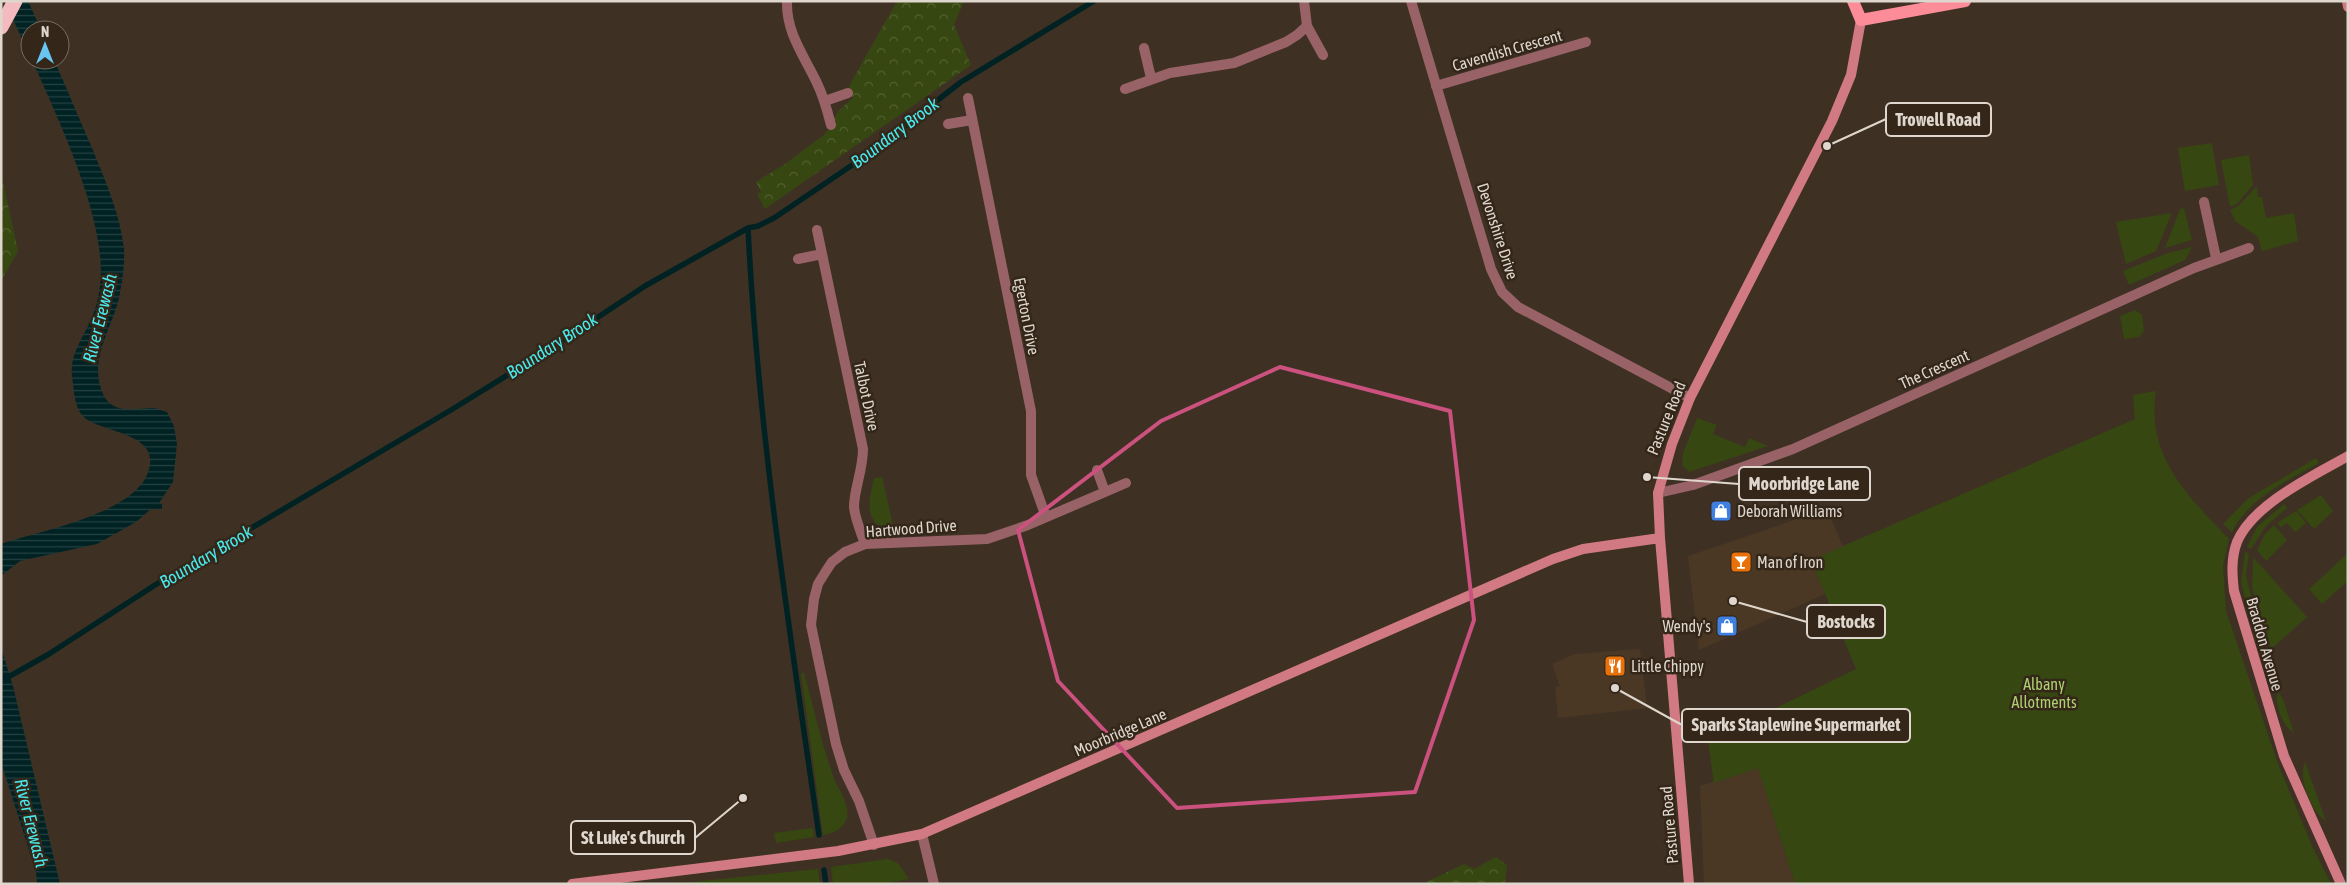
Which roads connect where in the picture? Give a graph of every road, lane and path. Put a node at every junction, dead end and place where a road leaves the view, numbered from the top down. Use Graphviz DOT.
graph roads {
  1 [pos="15,1"];
  2 [pos="787,1"];
  3 [pos="1304,1"];
  4 [pos="1411,1"];
  5 [pos="1853,1"];
  6 [pos="1965,1"];
  7 [pos="2347,1"];
  8 [pos="2348,7"];
  9 [pos="1861,20"];
  10 [pos="1307,26"];
  11 [pos="1,27"];
  12 [pos="1586,42"];
  13 [pos="1144,48"];
  14 [pos="1323,55"];
  15 [pos="1151,78"];
  16 [pos="1436,86"];
  17 [pos="1125,89"];
  18 [pos="848,93"];
  19 [pos="968,98"];
  20 [pos="825,101"];
  21 [pos="972,120"];
  22 [pos="948,124"];
  23 [pos="831,125"];
  24 [pos="2204,202"];
  25 [pos="817,230"];
  26 [pos="2249,248"];
  27 [pos="822,254"];
  28 [pos="2216,258"];
  29 [pos="798,259"];
  30 [pos="1690,398"];
  31 [pos="2348,456"];
  32 [pos="1097,470"];
  33 [pos="1126,483"];
  34 [pos="1105,492"];
  35 [pos="1658,493"];
  36 [pos="1046,517"];
  37 [pos="1660,538"];
  38 [pos="865,544"];
  39 [pos="922,834"];
  40 [pos="874,845"];
  41 [pos="572,884"];
  42 [pos="934,884"];
  43 [pos="1689,884"];
  44 [pos="2341,884"];
  1 -- 11 [label="highway"];
  2 -- 20 [label="street"];
  3 -- 10 [label="street"];
  4 -- 16 [label="street, Devonshire Drive"];
  5 -- 9 [label="main road"];
  6 -- 9 [label="main road"];
  7 -- 8 [label="street"];
  9 -- 30 [label="street, Pasture Road"];
  10 -- 14 [label="street"];
  10 -- 15 [label="street"];
  12 -- 16 [label="street, Cavendish Crescent"];
  13 -- 15 [label="street"];
  15 -- 17 [label="street"];
  16 -- 30 [label="street, Devonshire Drive"];
  18 -- 20 [label="street"];
  19 -- 21 [label="street, Egerton Drive"];
  20 -- 23 [label="street"];
  21 -- 22 [label="street"];
  21 -- 36 [label="street, Egerton Drive"];
  24 -- 28 [label="street"];
  25 -- 27 [label="street, Talbot Drive"];
  26 -- 28 [label="street, The Crescent"];
  27 -- 29 [label="street"];
  27 -- 38 [label="street, Talbot Drive"];
  28 -- 35 [label="street, The Crescent"];
  30 -- 35 [label="street, Pasture Road"];
  31 -- 44 [label="street, Braddon Avenue"];
  32 -- 34 [label="street"];
  33 -- 34 [label="street, Hartwood Drive"];
  34 -- 36 [label="street, Hartwood Drive"];
  35 -- 37 [label="street, Pasture Road"];
  36 -- 38 [label="street, Hartwood Drive"];
  37 -- 39 [label="street, Moorbridge Lane"];
  37 -- 43 [label="street, Pasture Road"];
  38 -- 40 [label="street, Hartwood Drive"];
  39 -- 40 [label="street, Moorbridge Lane"];
  39 -- 42 [label="street"];
  40 -- 41 [label="street, Moorbridge Lane"];
}
